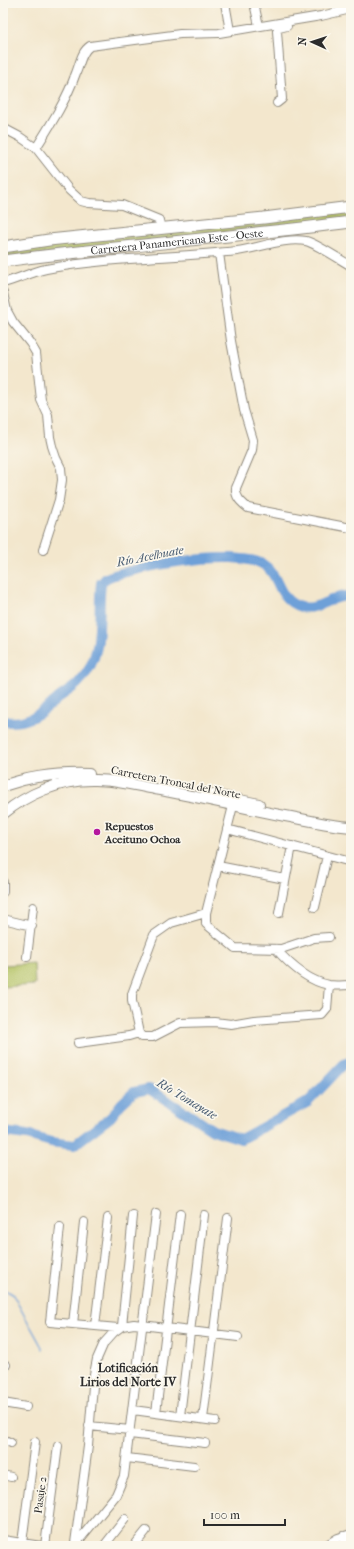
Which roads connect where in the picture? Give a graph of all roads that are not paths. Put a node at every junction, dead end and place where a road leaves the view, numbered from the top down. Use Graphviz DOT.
graph roads {
  1 [pos="225,3"];
  2 [pos="254,3"];
  3 [pos="351,9"];
  4 [pos="306,18"];
  5 [pos="259,26"];
  6 [pos="230,31"];
  7 [pos="277,103"];
  8 [pos="3,128"];
  9 [pos="36,148"];
  10 [pos="351,207"];
  11 [pos="351,222"];
  12 [pos="161,229"];
  13 [pos="3,247"];
  14 [pos="220,253"];
  15 [pos="3,261"];
  16 [pos="351,266"];
  17 [pos="3,283"];
  18 [pos="3,293"];
  19 [pos="351,528"];
  20 [pos="43,550"];
  21 [pos="3,786"];
  22 [pos="233,806"];
  23 [pos="3,814"];
  24 [pos="351,821"];
  25 [pos="351,827"];
  26 [pos="227,829"];
  27 [pos="292,846"];
  28 [pos="327,856"];
  29 [pos="351,862"];
  30 [pos="218,866"];
  31 [pos="285,879"];
  32 [pos="3,882"];
  33 [pos="3,892"];
  34 [pos="34,907"];
  35 [pos="316,907"];
  36 [pos="206,913"];
  37 [pos="279,913"];
  38 [pos="3,920"];
  39 [pos="32,926"];
  40 [pos="329,937"];
  41 [pos="276,949"];
  42 [pos="27,957"];
  43 [pos="329,985"];
  44 [pos="351,985"];
  45 [pos="139,1033"];
  46 [pos="78,1043"];
  47 [pos="156,1214"];
  48 [pos="180,1214"];
  49 [pos="204,1215"];
  50 [pos="133,1216"];
  51 [pos="108,1218"];
  52 [pos="228,1218"];
  53 [pos="84,1222"];
  54 [pos="60,1227"];
  55 [pos="73,1324"];
  56 [pos="143,1325"];
  57 [pos="95,1326"];
  58 [pos="120,1327"];
  59 [pos="166,1328"];
  60 [pos="190,1331"];
  61 [pos="213,1334"];
  62 [pos="238,1337"];
  63 [pos="3,1403"];
  64 [pos="26,1408"];
  65 [pos="133,1410"];
  66 [pos="156,1413"];
  67 [pos="180,1416"];
  68 [pos="203,1419"];
  69 [pos="215,1421"];
  70 [pos="89,1426"];
  71 [pos="130,1432"];
  72 [pos="3,1439"];
  73 [pos="35,1442"];
  74 [pos="11,1443"];
  75 [pos="205,1444"];
  76 [pos="58,1446"];
  77 [pos="127,1458"];
  78 [pos="194,1466"];
  79 [pos="125,1519"];
  80 [pos="146,1531"];
  81 [pos="347,1535"];
  82 [pos="3,1540"];
  83 [pos="22,1543"];
  84 [pos="334,1543"];
  85 [pos="75,1545"];
  86 [pos="41,1546"];
  87 [pos="45,1546"];
  88 [pos="104,1546"];
  89 [pos="134,1546"];
  90 [pos="325,1546"];
  91 [pos="347,1546"];
  1 -- 6 [label="street"];
  2 -- 5 [label="street"];
  3 -- 4 [label="street"];
  4 -- 5 [label="street"];
  4 -- 7 [label="street"];
  5 -- 6 [label="street"];
  6 -- 9 [label="street"];
  8 -- 9 [label="street"];
  9 -- 12 [label="street"];
  10 -- 12 [label="highway, Carretera Panamericana Este - Oeste"];
  11 -- 15 [label="highway, Carretera Panamericana Este - Oeste"];
  12 -- 13 [label="highway, Carretera Panamericana Este - Oeste"];
  14 -- 16 [label="street"];
  14 -- 17 [label="street"];
  14 -- 19 [label="street"];
  18 -- 20 [label="street"];
  21 -- 24 [label="main road, Carretera Troncal del Norte"];
  22 -- 23 [label="main road, Carretera Troncal del Norte"];
  22 -- 25 [label="main road, Carretera Troncal del Norte"];
  22 -- 26 [label="street"];
  26 -- 27 [label="street"];
  26 -- 30 [label="street"];
  27 -- 28 [label="street"];
  27 -- 31 [label="street"];
  28 -- 29 [label="street"];
  28 -- 35 [label="street"];
  30 -- 31 [label="street"];
  30 -- 36 [label="street"];
  31 -- 37 [label="street"];
  32 -- 33 [label="street"];
  34 -- 39 [label="street"];
  36 -- 41 [label="street"];
  36 -- 45 [label="street"];
  38 -- 39 [label="street"];
  39 -- 42 [label="street"];
  40 -- 41 [label="street"];
  41 -- 43 [label="street"];
  43 -- 44 [label="street"];
  43 -- 45 [label="street"];
  45 -- 46 [label="street"];
  47 -- 56 [label="street"];
  48 -- 59 [label="street"];
  49 -- 60 [label="street"];
  50 -- 58 [label="street"];
  51 -- 57 [label="street"];
  52 -- 61 [label="street"];
  53 -- 55 [label="street"];
  54 -- 55 [label="street"];
  55 -- 57 [label="street"];
  56 -- 58 [label="street"];
  56 -- 59 [label="street"];
  56 -- 65 [label="street"];
  57 -- 58 [label="street"];
  58 -- 70 [label="street"];
  59 -- 60 [label="street"];
  59 -- 66 [label="street"];
  60 -- 61 [label="street"];
  60 -- 67 [label="street"];
  61 -- 62 [label="street"];
  61 -- 68 [label="street"];
  63 -- 64 [label="street"];
  65 -- 66 [label="street"];
  65 -- 71 [label="street"];
  66 -- 67 [label="street"];
  67 -- 68 [label="street"];
  68 -- 69 [label="street"];
  70 -- 71 [label="street"];
  70 -- 85 [label="street"];
  71 -- 75 [label="street"];
  71 -- 77 [label="street"];
  72 -- 74 [label="street"];
  73 -- 83 [label="street"];
  76 -- 87 [label="street, Pasaje 2"];
  77 -- 78 [label="street"];
  77 -- 85 [label="street"];
  79 -- 88 [label="street"];
  80 -- 89 [label="street"];
  81 -- 84 [label="street"];
  81 -- 91 [label="street"];
  82 -- 83 [label="street"];
  83 -- 86 [label="street"];
  84 -- 90 [label="street"];
}
